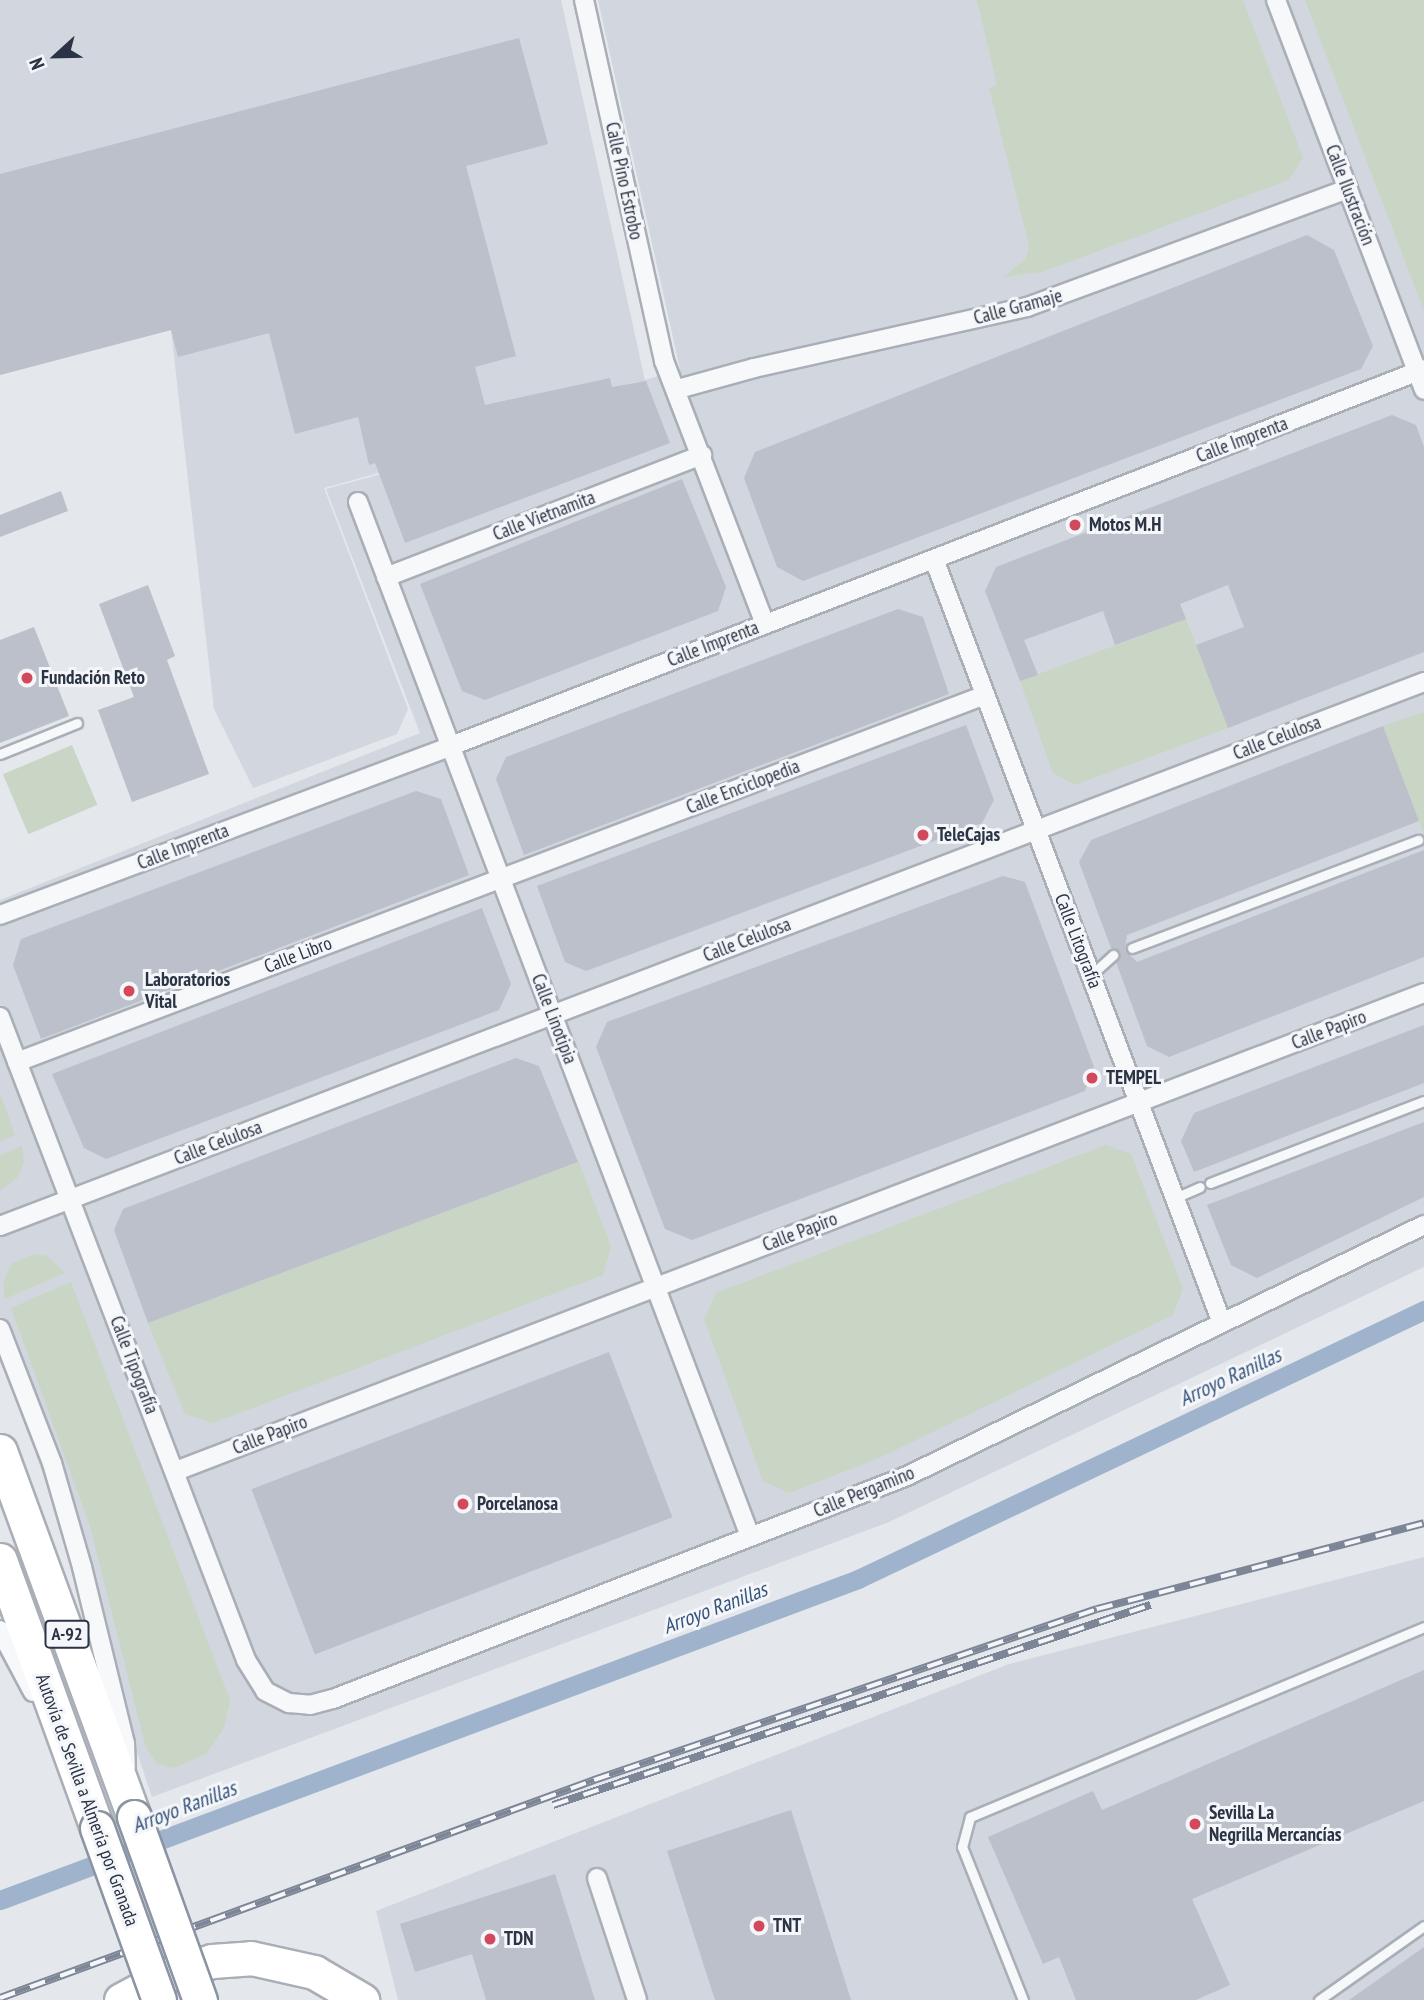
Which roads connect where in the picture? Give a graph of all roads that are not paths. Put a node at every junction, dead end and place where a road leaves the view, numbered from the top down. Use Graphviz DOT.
graph roads {
  1 [pos="584,0"];
  2 [pos="1276,0"];
  3 [pos="1348,189"];
  4 [pos="1421,370"];
  5 [pos="678,389"];
  6 [pos="1424,390"];
  7 [pos="702,456"];
  8 [pos="358,502"];
  9 [pos="934,559"];
  10 [pos="386,577"];
  11 [pos="765,624"];
  12 [pos="1424,682"];
  13 [pos="985,695"];
  14 [pos="77,723"];
  15 [pos="451,746"];
  16 [pos="0,754"];
  17 [pos="1036,830"];
  18 [pos="1418,840"];
  19 [pos="501,878"];
  20 [pos="3,917"];
  21 [pos="1132,948"];
  22 [pos="1113,955"];
  23 [pos="1091,975"];
  24 [pos="1424,993"];
  25 [pos="552,1014"];
  26 [pos="0,1017"];
  27 [pos="17,1062"];
  28 [pos="1424,1101"];
  29 [pos="1139,1103"];
  30 [pos="1210,1183"];
  31 [pos="1200,1187"];
  32 [pos="1175,1198"];
  33 [pos="71,1200"];
  34 [pos="1424,1224"];
  35 [pos="0,1226"];
  36 [pos="656,1287"];
  37 [pos="1222,1323"];
  38 [pos="0,1329"];
  39 [pos="0,1451"];
  40 [pos="176,1471"];
  41 [pos="750,1536"];
  42 [pos="0,1560"];
  43 [pos="1424,1627"];
  44 [pos="0,1630"];
  45 [pos="283,1701"];
  46 [pos="76,1770"];
  47 [pos="131,1809"];
  48 [pos="597,1878"];
  49 [pos="1424,1926"];
  50 [pos="314,1972"];
  51 [pos="121,2000"];
  52 [pos="159,2000"];
  53 [pos="200,2000"];
  54 [pos="339,2000"];
  55 [pos="350,2000"];
  56 [pos="362,2000"];
  57 [pos="637,2000"];
  58 [pos="1023,2000"];
  59 [pos="1319,2000"];
  1 -- 5 [label="street, Calle Pino Estrobo"];
  2 -- 3 [label="street, Calle Ilustración"];
  3 -- 4 [label="street, Calle Ilustración"];
  3 -- 5 [label="street, Calle Gramaje"];
  4 -- 6 [label="street, Calle Ilustración"];
  4 -- 9 [label="street, Calle Imprenta"];
  5 -- 7 [label="street, Calle Pino Estrobo"];
  7 -- 10 [label="street, Calle Vietnamita"];
  7 -- 11 [label="street, Calle Pino Estrobo"];
  8 -- 10 [label="street, Calle Linotipia"];
  9 -- 11 [label="street, Calle Imprenta"];
  9 -- 13 [label="street, Calle Litografía"];
  10 -- 15 [label="street, Calle Linotipia"];
  11 -- 15 [label="street, Calle Imprenta"];
  12 -- 17 [label="street, Calle Celulosa"];
  13 -- 17 [label="street, Calle Litografía"];
  13 -- 19 [label="street, Calle Enciclopedia"];
  14 -- 16 [label="lane"];
  15 -- 19 [label="street, Calle Linotipia"];
  15 -- 20 [label="street, Calle Imprenta"];
  17 -- 23 [label="street, Calle Litografía"];
  17 -- 25 [label="street, Calle Celulosa"];
  18 -- 21 [label="lane"];
  19 -- 25 [label="street, Calle Linotipia"];
  19 -- 27 [label="street, Calle Libro"];
  22 -- 23 [label="lane"];
  23 -- 29 [label="street, Calle Litografía"];
  24 -- 29 [label="street, Calle Papiro"];
  25 -- 33 [label="street, Calle Celulosa"];
  25 -- 36 [label="street, Calle Linotipia"];
  26 -- 27 [label="street, Calle Tipografía"];
  27 -- 33 [label="street, Calle Tipografía"];
  28 -- 30 [label="lane"];
  29 -- 32 [label="street, Calle Litografía"];
  29 -- 36 [label="street, Calle Papiro"];
  31 -- 32 [label="lane"];
  32 -- 37 [label="street, Calle Litografía"];
  33 -- 35 [label="street, Calle Celulosa"];
  33 -- 40 [label="street, Calle Tipografía"];
  34 -- 37 [label="street, Calle Pergamino"];
  36 -- 40 [label="street, Calle Papiro"];
  36 -- 41 [label="street, Calle Linotipia"];
  37 -- 41 [label="street, Calle Pergamino"];
  38 -- 47 [label="street"];
  39 -- 47 [label="highway, Autovía de Sevilla a Almería por Granada / A-92"];
  40 -- 45 [label="street, Calle Tipografía"];
  41 -- 45 [label="street, Calle Pergamino"];
  42 -- 46 [label="highway, Autovía de Sevilla a Almería por Granada / A-92"];
  43 -- 58 [label="lane"];
  44 -- 46 [label="street"];
  46 -- 52 [label="highway, Autovía de Sevilla a Almería por Granada / A-92, bridge"];
  47 -- 53 [label="highway, Autovía de Sevilla a Almería por Granada / A-92, bridge"];
  48 -- 57 [label="street"];
  49 -- 59 [label="lane"];
  50 -- 51 [label="highway"];
  50 -- 54 [label="highway"];
  50 -- 55 [label="highway"];
  50 -- 56 [label="highway"];
}
